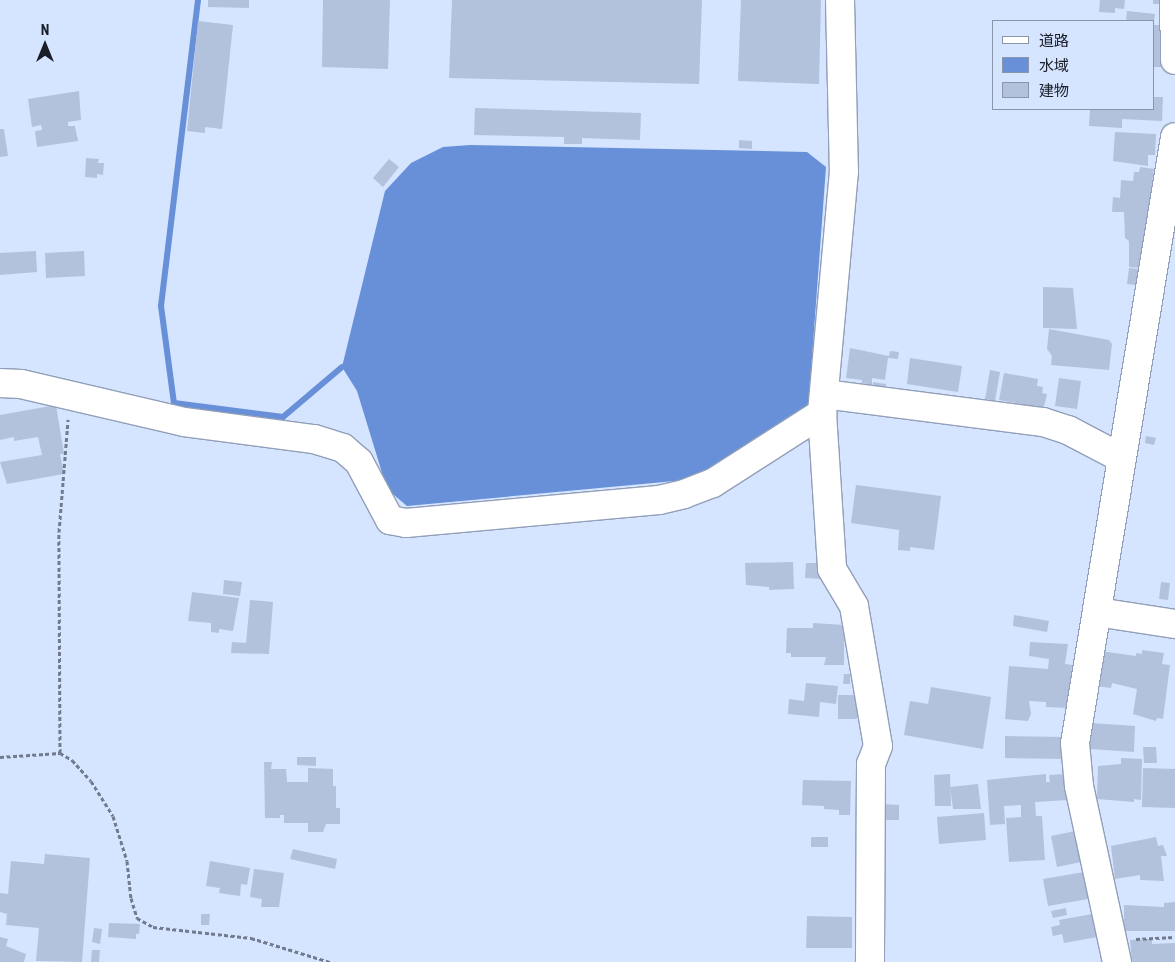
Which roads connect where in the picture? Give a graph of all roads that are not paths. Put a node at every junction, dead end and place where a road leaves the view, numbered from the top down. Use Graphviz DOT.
graph roads {
  1 [pos="840,0"];
  2 [pos="1174,0"];
  3 [pos="1175,60"];
  4 [pos="1175,137"];
  5 [pos="0,383"];
  6 [pos="823,404"];
  7 [pos="1121,458"];
  8 [pos="1096,612"];
  9 [pos="1175,624"];
  10 [pos="1115,951"];
  11 [pos="870,962"];
  1 -- 6 [label="street"];
  2 -- 3 [label="street"];
  4 -- 7 [label="street"];
  5 -- 6 [label="street"];
  6 -- 7 [label="street"];
  6 -- 11 [label="street"];
  7 -- 8 [label="street"];
  8 -- 9 [label="street"];
  8 -- 10 [label="street"];
}
